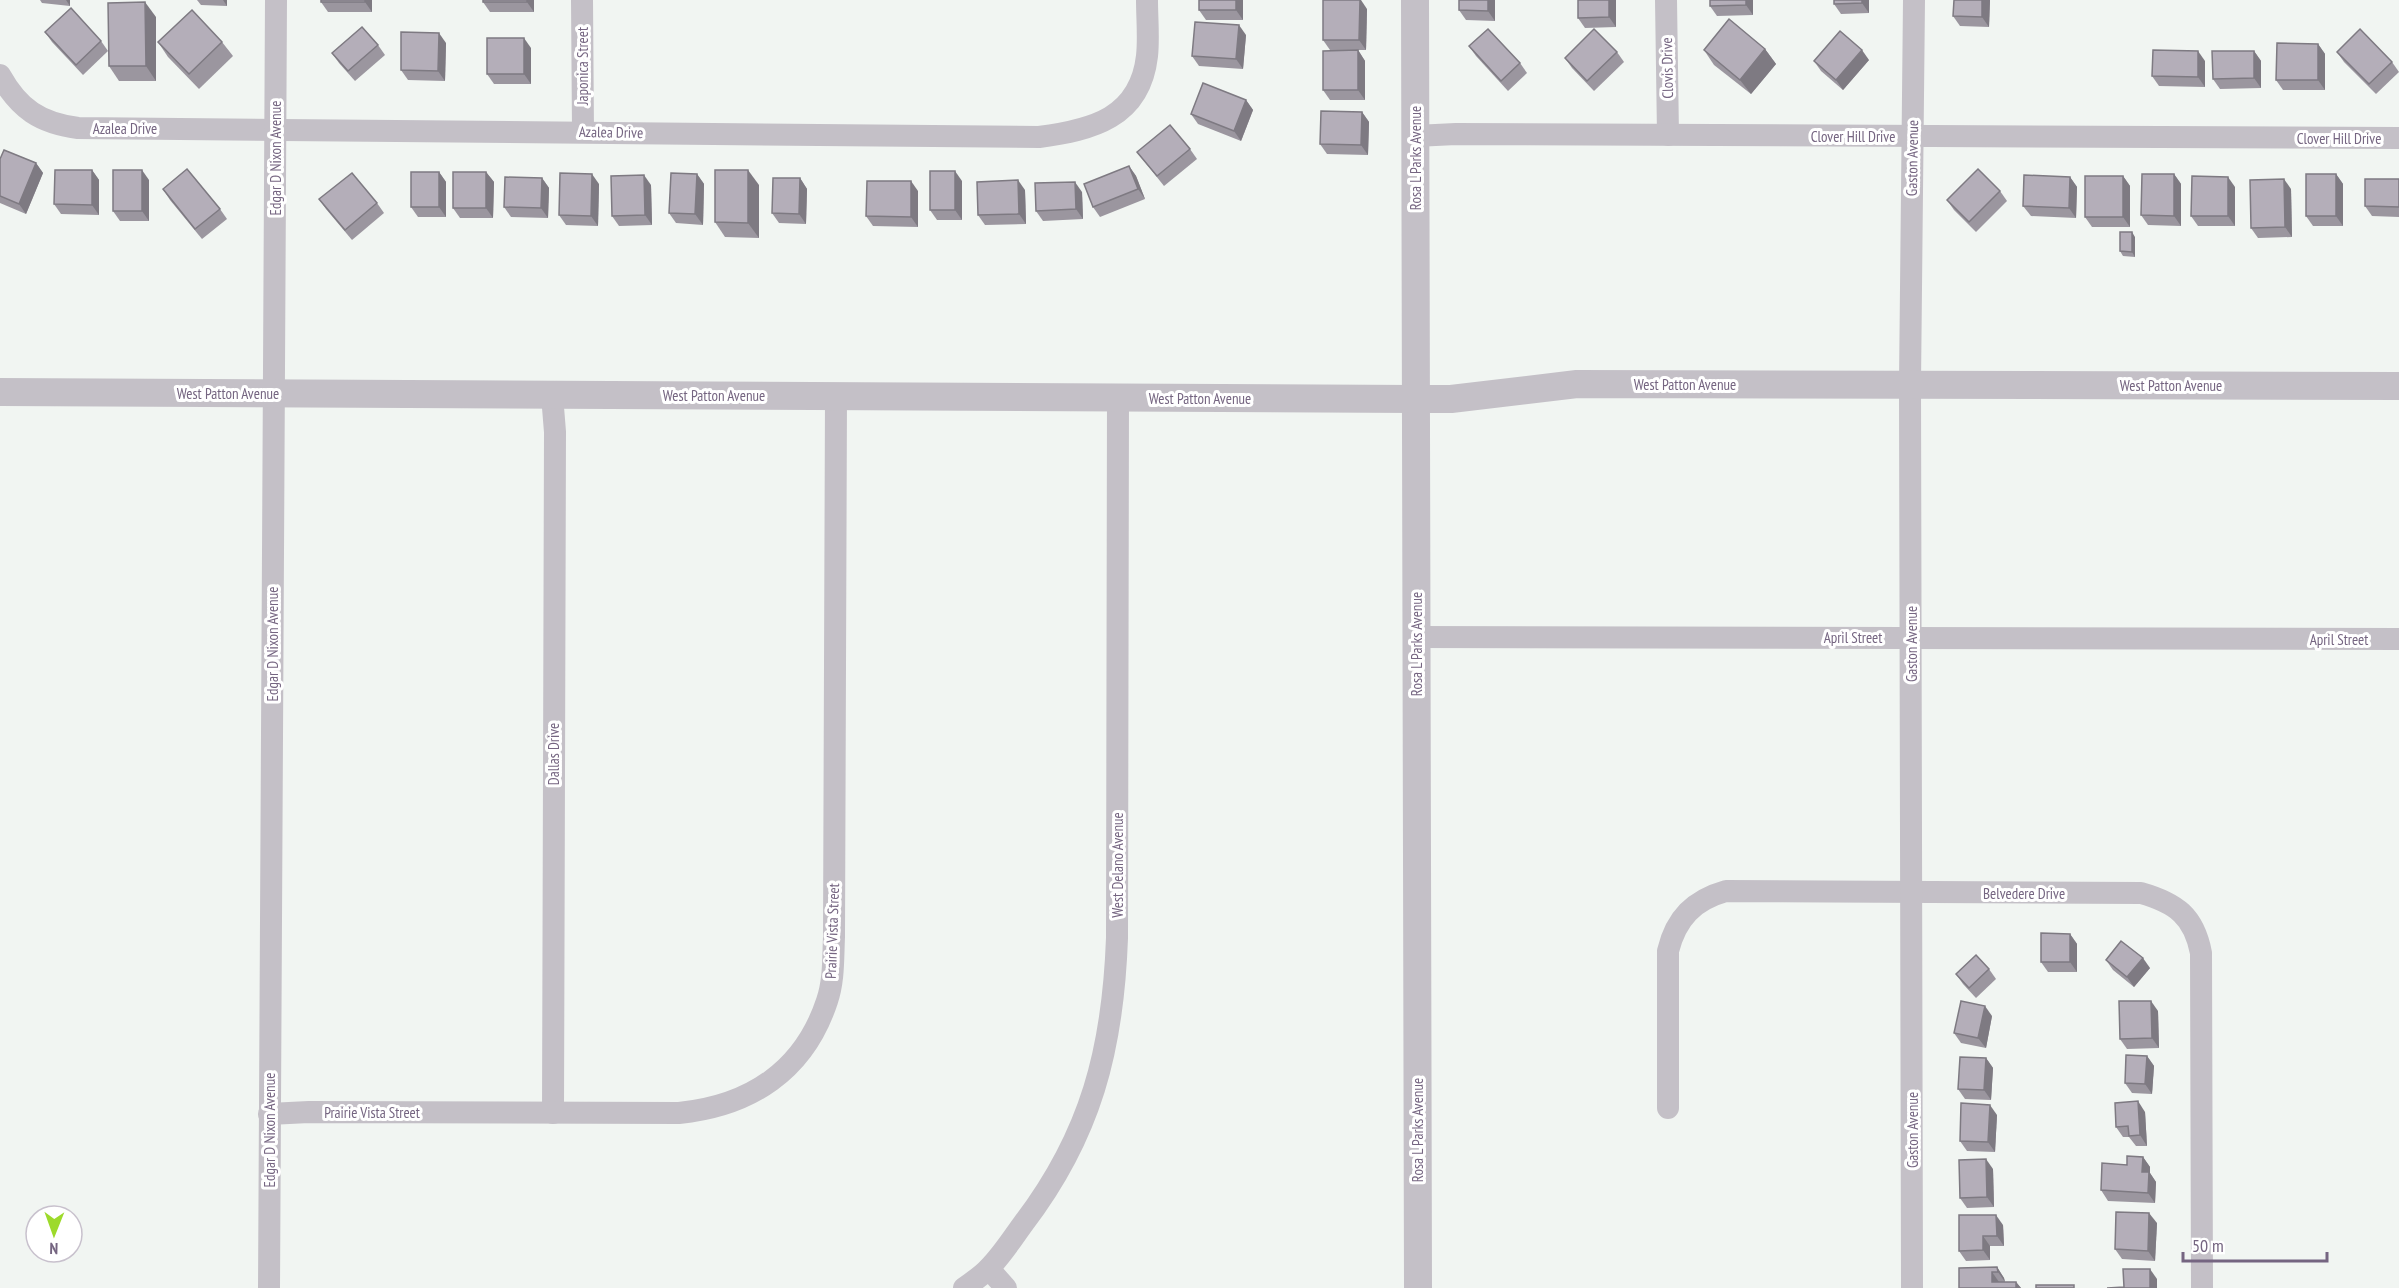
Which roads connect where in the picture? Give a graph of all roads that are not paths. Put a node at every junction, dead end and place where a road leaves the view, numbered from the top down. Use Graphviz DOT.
graph roads {
  1 [pos="276,0"];
  2 [pos="582,0"];
  3 [pos="1147,0"];
  4 [pos="1415,0"];
  5 [pos="1666,0"];
  6 [pos="1914,0"];
  7 [pos="0,75"];
  8 [pos="275,129"];
  9 [pos="583,131"];
  10 [pos="1668,135"];
  11 [pos="1415,136"];
  12 [pos="1912,136"];
  13 [pos="2399,138"];
  14 [pos="1910,384"];
  15 [pos="2399,386"];
  16 [pos="0,392"];
  17 [pos="274,393"];
  18 [pos="552,395"];
  19 [pos="836,396"];
  20 [pos="1118,397"];
  21 [pos="1415,399"];
  22 [pos="1416,637"];
  23 [pos="1911,637"];
  24 [pos="2399,639"];
  25 [pos="1911,892"];
  26 [pos="1668,1108"];
  27 [pos="553,1113"];
  28 [pos="269,1114"];
  29 [pos="989,1269"];
  30 [pos="268,1288"];
  31 [pos="964,1288"];
  32 [pos="1006,1288"];
  33 [pos="1418,1288"];
  34 [pos="1912,1288"];
  35 [pos="2202,1288"];
  1 -- 8 [label="street, Edgar D Nixon Avenue"];
  2 -- 9 [label="street, Japonica Street"];
  3 -- 9 [label="street, Azalea Drive"];
  4 -- 11 [label="street, Rosa L Parks Avenue"];
  5 -- 10 [label="street, Clovis Drive"];
  6 -- 12 [label="street, Gaston Avenue"];
  7 -- 8 [label="street, Azalea Drive"];
  8 -- 9 [label="street, Azalea Drive"];
  8 -- 17 [label="street, Edgar D Nixon Avenue"];
  10 -- 11 [label="street, Clover Hill Drive"];
  10 -- 12 [label="street, Clover Hill Drive"];
  11 -- 21 [label="street, Rosa L Parks Avenue"];
  12 -- 13 [label="street, Clover Hill Drive"];
  12 -- 14 [label="street, Gaston Avenue"];
  14 -- 15 [label="street, West Patton Avenue"];
  14 -- 21 [label="street, West Patton Avenue"];
  14 -- 23 [label="street, Gaston Avenue"];
  16 -- 17 [label="street, West Patton Avenue"];
  17 -- 18 [label="street, West Patton Avenue"];
  17 -- 28 [label="street, Edgar D Nixon Avenue"];
  18 -- 19 [label="street, West Patton Avenue"];
  18 -- 27 [label="street, Dallas Drive"];
  19 -- 20 [label="street, West Patton Avenue"];
  19 -- 27 [label="street, Prairie Vista Street"];
  20 -- 21 [label="street, West Patton Avenue"];
  20 -- 29 [label="street, West Delano Avenue"];
  21 -- 22 [label="street, Rosa L Parks Avenue"];
  22 -- 23 [label="street, April Street"];
  22 -- 33 [label="street, Rosa L Parks Avenue"];
  23 -- 24 [label="street, April Street"];
  23 -- 25 [label="street, Gaston Avenue"];
  25 -- 26 [label="street, Belvedere Drive"];
  25 -- 34 [label="street, Gaston Avenue"];
  25 -- 35 [label="street, Belvedere Drive"];
  27 -- 28 [label="street, Prairie Vista Street"];
  28 -- 30 [label="street, Edgar D Nixon Avenue"];
  29 -- 31 [label="street, West Delano Avenue"];
  29 -- 32 [label="street"];
}
